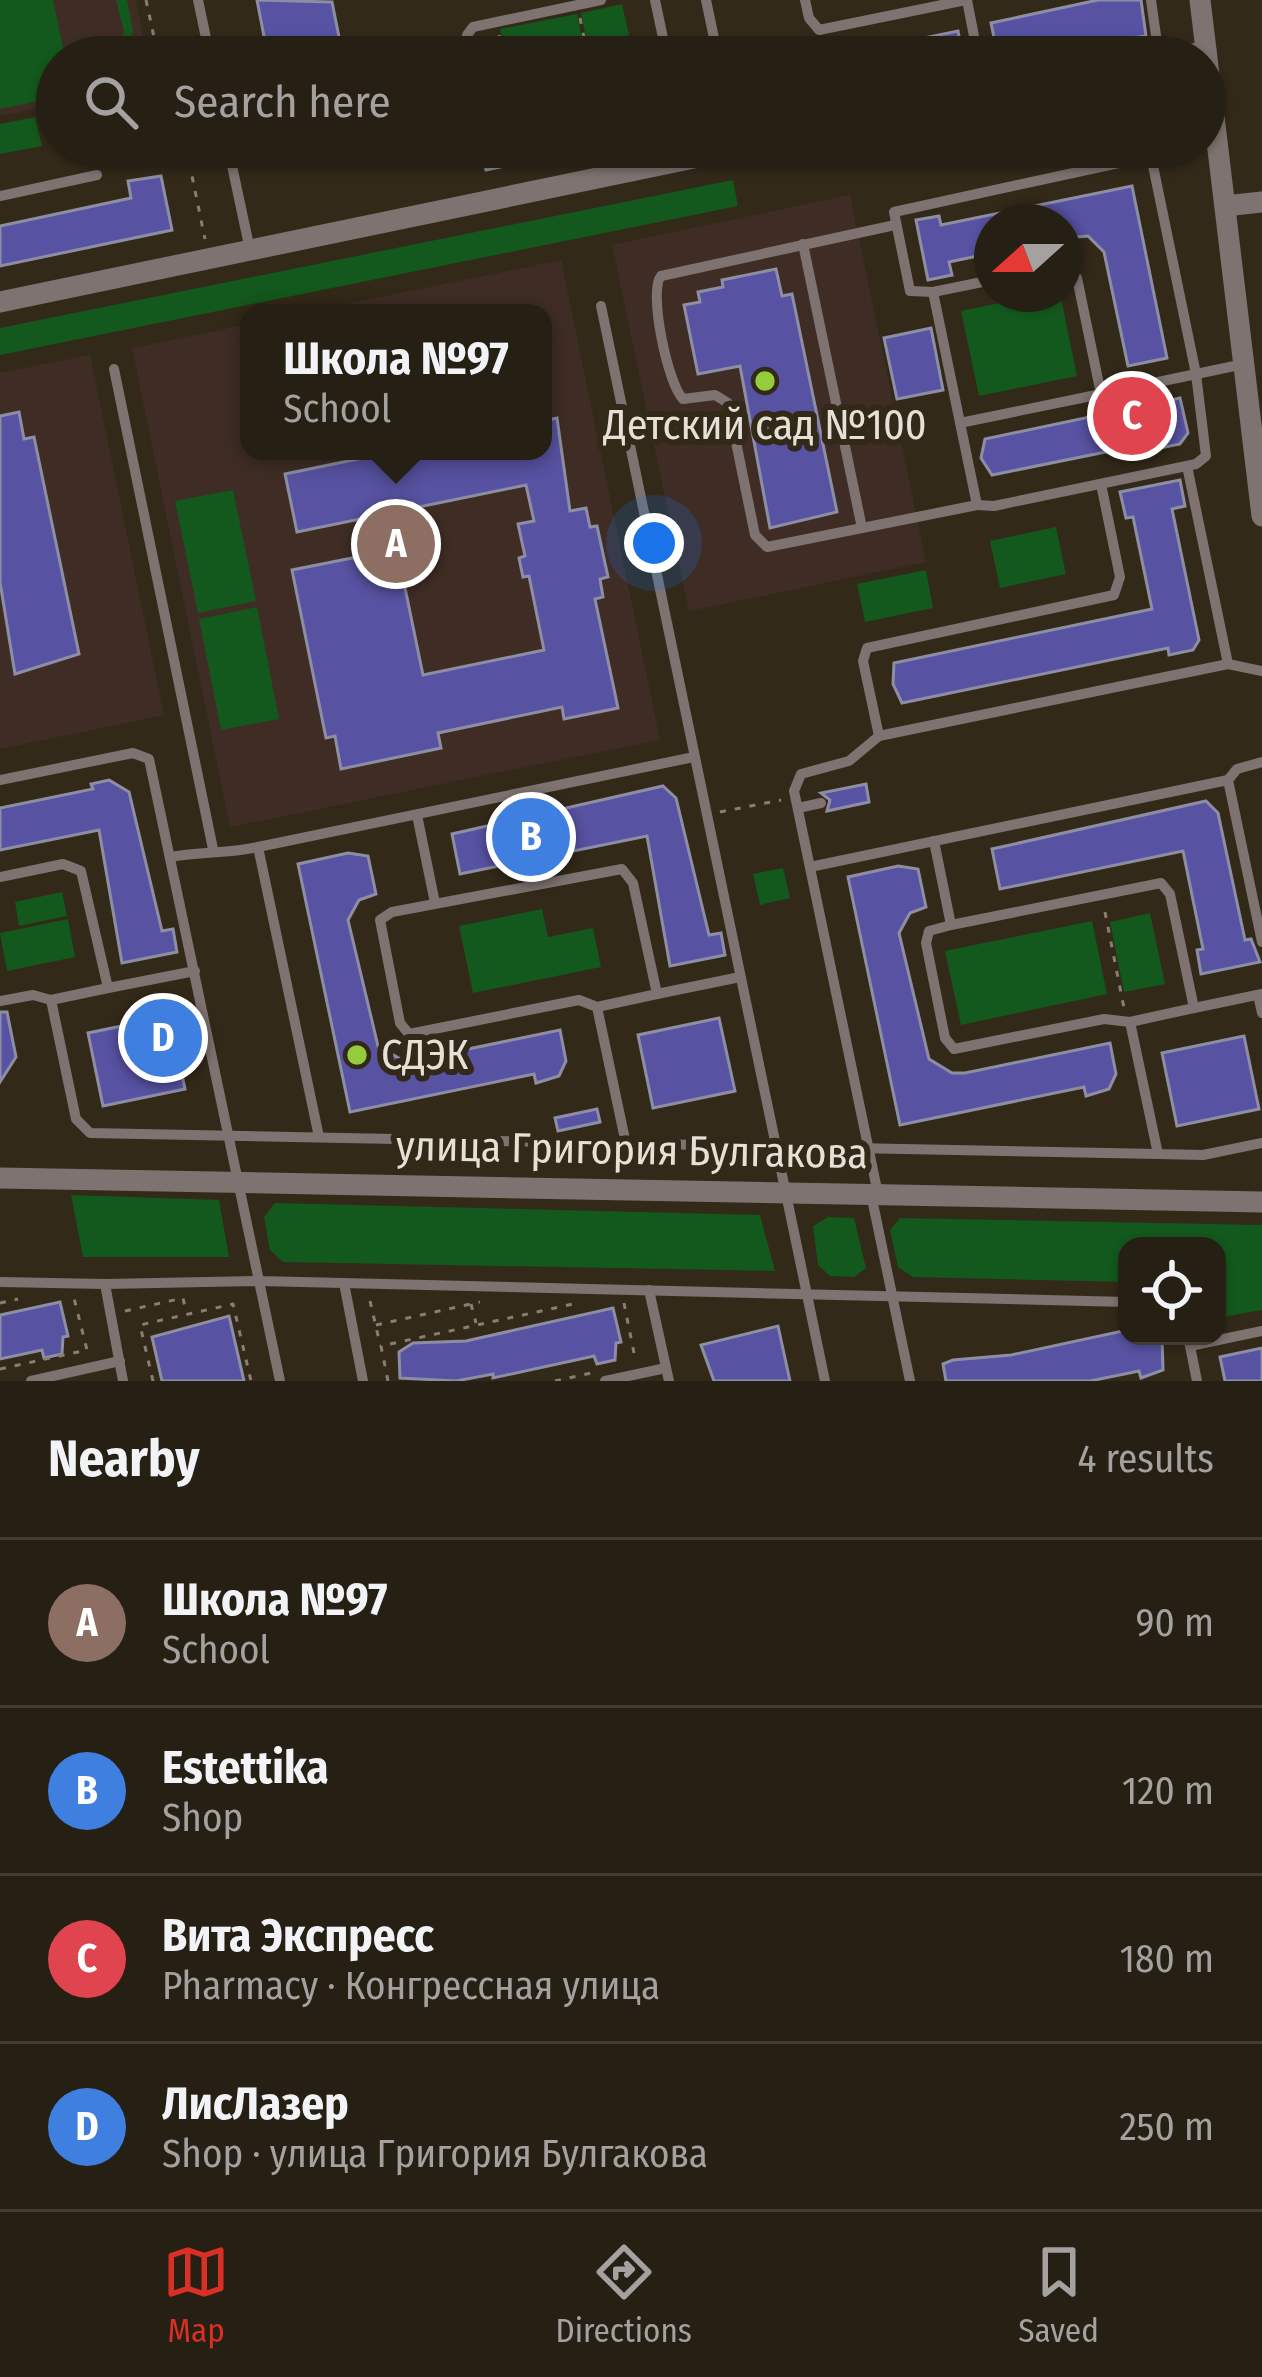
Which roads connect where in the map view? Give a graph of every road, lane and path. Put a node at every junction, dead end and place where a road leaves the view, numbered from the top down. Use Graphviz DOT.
graph roads {
  1 [pos="146,0"];
  2 [pos="198,0"];
  3 [pos="601,0"];
  4 [pos="656,0"];
  5 [pos="706,0"];
  6 [pos="805,0"];
  7 [pos="966,0"];
  8 [pos="1150,0"];
  9 [pos="1200,0"];
  10 [pos="577,5"];
  11 [pos="496,22"];
  12 [pos="154,36"];
  13 [pos="205,36"];
  14 [pos="469,36"];
  15 [pos="499,36"];
  16 [pos="584,36"];
  17 [pos="661,36"];
  18 [pos="714,36"];
  19 [pos="974,36"];
  20 [pos="1156,36"];
  21 [pos="1204,36"];
  22 [pos="190,168"];
  23 [pos="232,168"];
  24 [pos="619,168"];
  25 [pos="1097,168"];
  26 [pos="1153,168"];
  27 [pos="1217,168"];
  28 [pos="98,175"];
  29 [pos="0,196"];
  30 [pos="1262,202"];
  31 [pos="924,203"];
  32 [pos="1225,206"];
  33 [pos="928,218"];
  34 [pos="895,225"];
  35 [pos="803,244"];
  36 [pos="250,250"];
  37 [pos="209,258"];
  38 [pos="974,284"];
  39 [pos="933,292"];
  40 [pos="0,302"];
  41 [pos="1082,302"];
  42 [pos="601,306"];
  43 [pos="1244,364"];
  44 [pos="114,369"];
  45 [pos="1196,374"];
  46 [pos="1101,394"];
  47 [pos="960,423"];
  48 [pos="1187,466"];
  49 [pos="1101,484"];
  50 [pos="977,505"];
  51 [pos="1262,516"];
  52 [pos="862,528"];
  53 [pos="1228,664"];
  54 [pos="1262,671"];
  55 [pos="879,736"];
  56 [pos="694,757"];
  57 [pos="1262,763"];
  58 [pos="0,780"];
  59 [pos="1228,780"];
  60 [pos="797,802"];
  61 [pos="821,803"];
  62 [pos="417,814"];
  63 [pos="706,815"];
  64 [pos="934,841"];
  65 [pos="258,848"];
  66 [pos="213,849"];
  67 [pos="171,857"];
  68 [pos="810,867"];
  69 [pos="0,877"];
  70 [pos="1101,894"];
  71 [pos="435,903"];
  72 [pos="951,925"];
  73 [pos="1260,947"];
  74 [pos="194,971"];
  75 [pos="740,977"];
  76 [pos="108,988"];
  77 [pos="657,994"];
  78 [pos="1260,995"];
  79 [pos="51,1000"];
  80 [pos="0,1001"];
  81 [pos="597,1006"];
  82 [pos="1194,1009"];
  83 [pos="1262,1013"];
  84 [pos="1129,1022"];
  85 [pos="229,1136"];
  86 [pos="319,1138"];
  87 [pos="1262,1143"];
  88 [pos="626,1144"];
  89 [pos="776,1147"];
  90 [pos="869,1148"];
  91 [pos="1158,1154"];
  92 [pos="0,1178"];
  93 [pos="238,1180"];
  94 [pos="785,1192"];
  95 [pos="875,1194"];
  96 [pos="1262,1202"];
  97 [pos="260,1281"];
  98 [pos="0,1282"];
  99 [pos="344,1283"];
  100 [pos="105,1284"];
  101 [pos="366,1284"];
  102 [pos="649,1290"];
  103 [pos="807,1294"];
  104 [pos="35,1295"];
  105 [pos="892,1296"];
  106 [pos="74,1297"];
  107 [pos="490,1300"];
  108 [pos="551,1300"];
  109 [pos="608,1302"];
  110 [pos="1118,1302"];
  111 [pos="0,1303"];
  112 [pos="472,1304"];
  113 [pos="110,1314"];
  114 [pos="187,1314"];
  115 [pos="376,1324"];
  116 [pos="476,1325"];
  117 [pos="1262,1331"];
  118 [pos="1226,1336"];
  119 [pos="1190,1345"];
  120 [pos="381,1346"];
  121 [pos="120,1361"];
  122 [pos="636,1363"];
  123 [pos="0,1369"];
  124 [pos="668,1375"];
  125 [pos="600,1377"];
  126 [pos="31,1381"];
  127 [pos="123,1381"];
  128 [pos="153,1381"];
  129 [pos="251,1381"];
  130 [pos="280,1381"];
  131 [pos="363,1381"];
  132 [pos="388,1381"];
  133 [pos="555,1381"];
  134 [pos="825,1381"];
  135 [pos="910,1381"];
  136 [pos="1197,1381"];
  1 -- 12 [label="path"];
  2 -- 13 [label="lane"];
  3 -- 10 [label="lane"];
  4 -- 17 [label="lane"];
  5 -- 18 [label="lane"];
  6 -- 7 [label="lane"];
  7 -- 19 [label="lane"];
  8 -- 20 [label="lane"];
  9 -- 21 [label="street"];
  10 -- 11 [label="lane"];
  10 -- 16 [label="path"];
  11 -- 14 [label="lane"];
  11 -- 15 [label="path"];
  22 -- 37 [label="path"];
  23 -- 36 [label="lane"];
  24 -- 36 [label="street"];
  25 -- 31 [label="lane"];
  26 -- 45 [label="lane"];
  27 -- 32 [label="street"];
  28 -- 29 [label="lane"];
  30 -- 32 [label="street"];
  31 -- 33 [label="lane"];
  31 -- 34 [label="lane"];
  32 -- 43 [label="street"];
  34 -- 35 [label="lane"];
  34 -- 39 [label="lane"];
  35 -- 52 [label="lane"];
  35 -- 52 [label="lane"];
  36 -- 37 [label="street"];
  37 -- 40 [label="street"];
  38 -- 39 [label="lane"];
  39 -- 47 [label="lane"];
  41 -- 46 [label="lane"];
  42 -- 56 [label="lane"];
  43 -- 45 [label="lane"];
  43 -- 51 [label="street"];
  44 -- 66 [label="lane"];
  45 -- 46 [label="lane"];
  45 -- 48 [label="lane"];
  46 -- 47 [label="lane"];
  47 -- 50 [label="lane"];
  48 -- 49 [label="lane"];
  48 -- 53 [label="lane"];
  49 -- 50 [label="lane"];
  49 -- 55 [label="lane"];
  50 -- 52 [label="lane"];
  53 -- 54 [label="lane"];
  53 -- 55 [label="lane"];
  55 -- 60 [label="lane"];
  56 -- 62 [label="lane"];
  56 -- 63 [label="lane"];
  57 -- 59 [label="lane"];
  58 -- 67 [label="lane"];
  59 -- 64 [label="lane"];
  59 -- 73 [label="lane"];
  60 -- 61 [label="lane"];
  60 -- 63 [label="path"];
  60 -- 68 [label="lane"];
  62 -- 65 [label="lane"];
  62 -- 71 [label="lane"];
  63 -- 75 [label="lane"];
  64 -- 68 [label="lane"];
  64 -- 72 [label="lane"];
  65 -- 66 [label="lane"];
  65 -- 86 [label="lane"];
  66 -- 67 [label="lane"];
  67 -- 74 [label="lane"];
  68 -- 90 [label="lane"];
  69 -- 76 [label="lane"];
  70 -- 72 [label="lane"];
  70 -- 82 [label="lane"];
  70 -- 84 [label="path"];
  71 -- 77 [label="lane"];
  71 -- 81 [label="lane"];
  72 -- 84 [label="lane"];
  74 -- 76 [label="lane"];
  74 -- 85 [label="lane"];
  75 -- 77 [label="lane"];
  75 -- 89 [label="lane"];
  76 -- 79 [label="lane"];
  77 -- 81 [label="lane"];
  78 -- 82 [label="lane"];
  78 -- 83 [label="lane"];
  79 -- 80 [label="lane"];
  79 -- 85 [label="lane"];
  81 -- 88 [label="lane"];
  82 -- 84 [label="lane"];
  84 -- 91 [label="lane"];
  85 -- 86 [label="lane"];
  85 -- 93 [label="lane"];
  86 -- 88 [label="lane"];
  87 -- 91 [label="lane"];
  88 -- 89 [label="lane"];
  89 -- 90 [label="lane"];
  89 -- 94 [label="lane"];
  90 -- 91 [label="lane"];
  90 -- 95 [label="lane"];
  92 -- 93 [label="street, улица Григория Булгакова"];
  93 -- 94 [label="street, улица Григория Булгакова"];
  93 -- 97 [label="lane"];
  94 -- 95 [label="street, улица Григория Булгакова"];
  94 -- 103 [label="lane"];
  95 -- 96 [label="street, улица Григория Булгакова"];
  95 -- 105 [label="lane"];
  97 -- 99 [label="lane"];
  97 -- 100 [label="lane"];
  97 -- 130 [label="lane"];
  98 -- 100 [label="lane"];
  99 -- 101 [label="lane"];
  99 -- 131 [label="lane"];
  100 -- 113 [label="lane"];
  101 -- 102 [label="lane"];
  101 -- 115 [label="path"];
  102 -- 103 [label="lane"];
  102 -- 124 [label="lane"];
  103 -- 105 [label="lane"];
  103 -- 134 [label="lane"];
  104 -- 111 [label="path"];
  105 -- 110 [label="lane"];
  105 -- 135 [label="lane"];
  106 -- 123 [label="path"];
  107 -- 112 [label="path"];
  108 -- 116 [label="path"];
  109 -- 122 [label="path"];
  112 -- 115 [label="path"];
  112 -- 116 [label="path"];
  113 -- 114 [label="path"];
  113 -- 121 [label="lane"];
  114 -- 128 [label="path"];
  114 -- 129 [label="path"];
  115 -- 120 [label="path"];
  116 -- 120 [label="path"];
  117 -- 118 [label="lane"];
  119 -- 136 [label="lane"];
  120 -- 132 [label="path"];
  121 -- 126 [label="lane"];
  121 -- 127 [label="lane"];
  124 -- 125 [label="lane"];
  125 -- 133 [label="path"];
}
